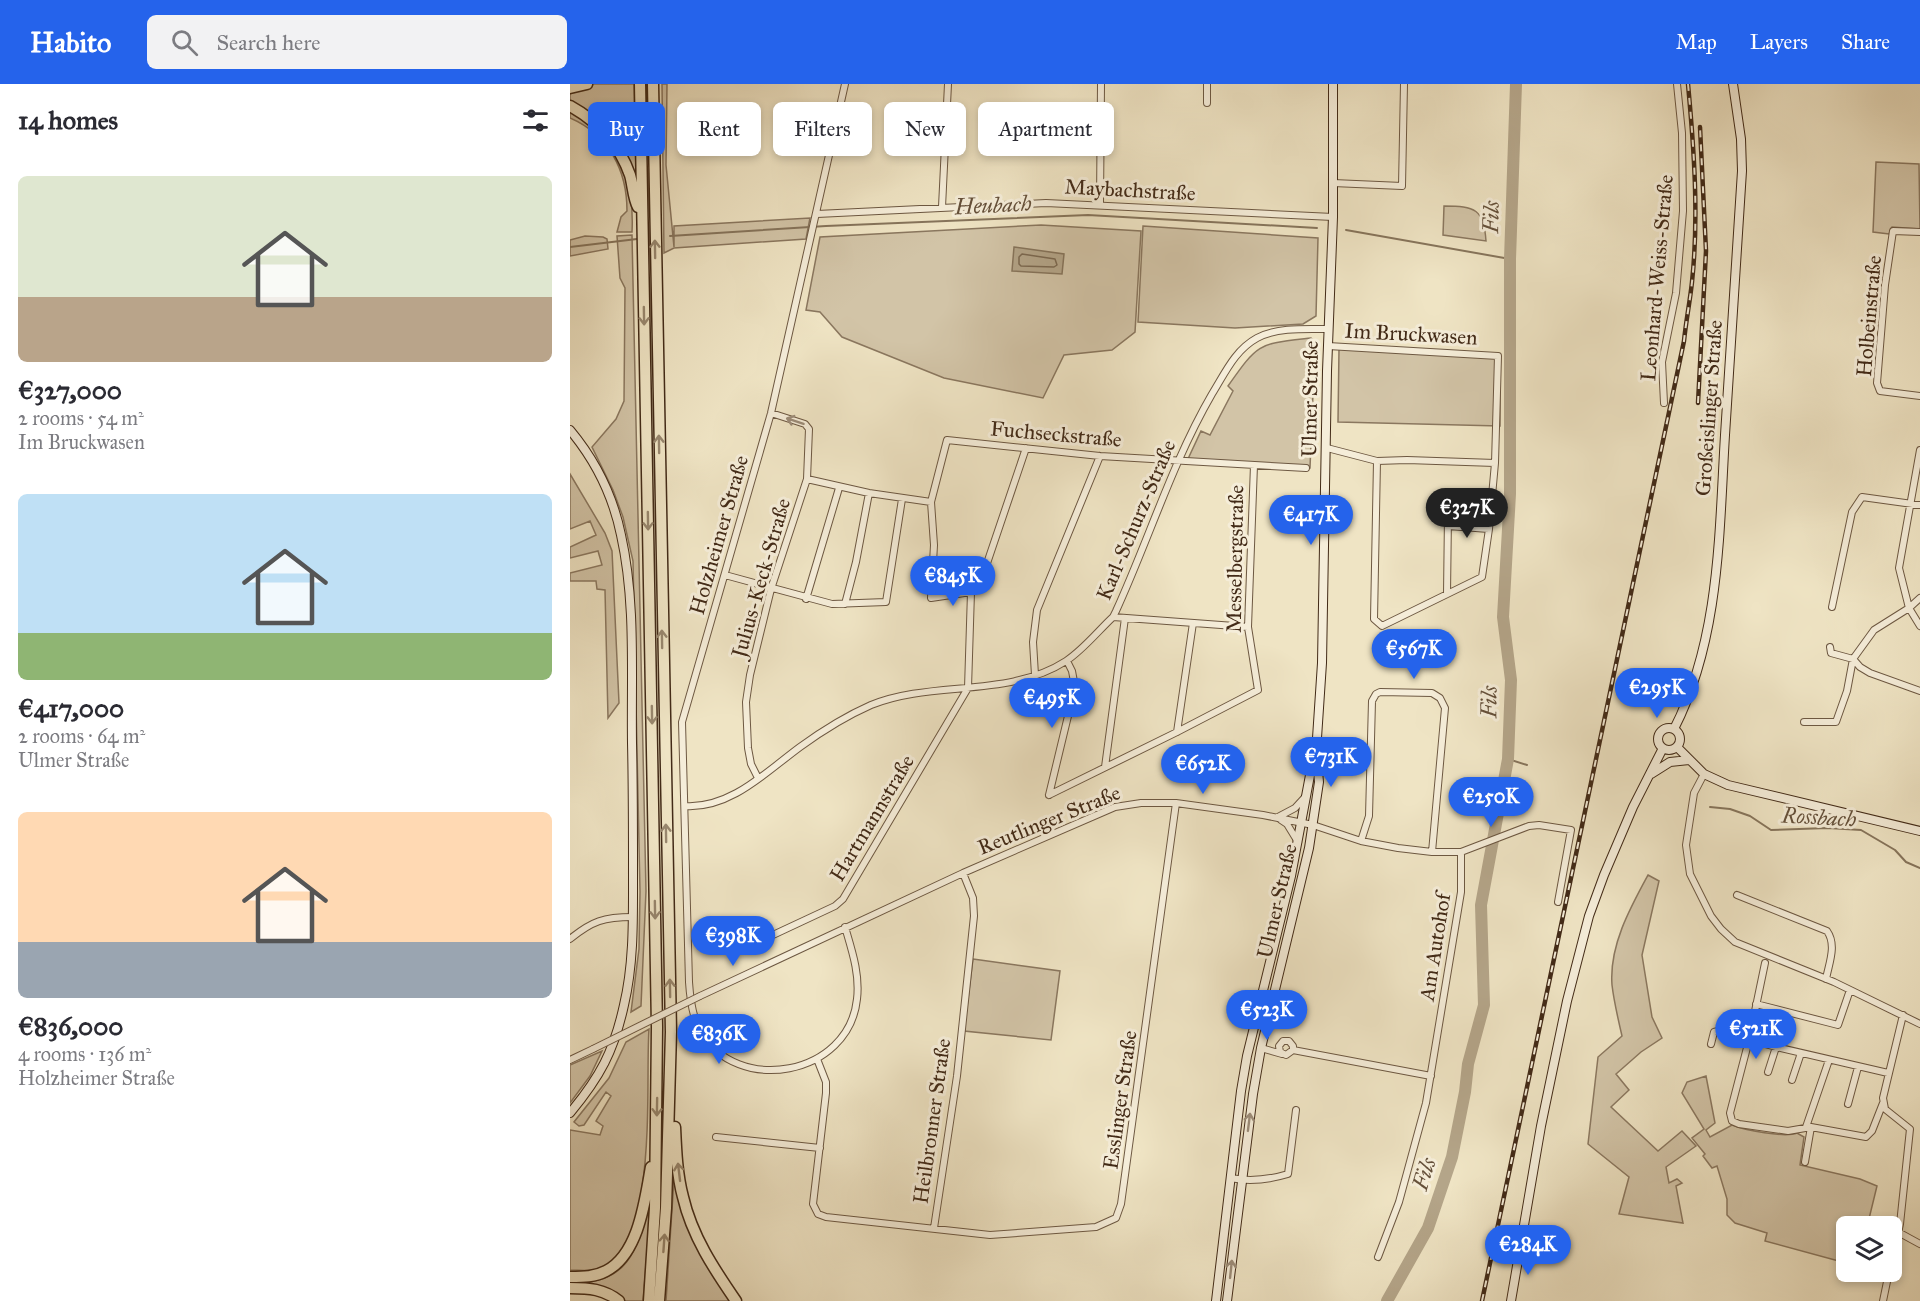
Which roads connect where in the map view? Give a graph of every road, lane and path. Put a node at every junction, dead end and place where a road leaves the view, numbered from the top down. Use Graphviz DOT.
graph roads {
  1 [pos="587,84"];
  2 [pos="640,84"];
  3 [pos="652,84"];
  4 [pos="845,84"];
  5 [pos="948,84"];
  6 [pos="1101,84"];
  7 [pos="1208,84"];
  8 [pos="1334,84"];
  9 [pos="1404,84"];
  10 [pos="1677,84"];
  11 [pos="1733,84"];
  12 [pos="570,88"];
  13 [pos="1207,103"];
  14 [pos="570,106"];
  15 [pos="1333,183"];
  16 [pos="1100,204"];
  17 [pos="942,207"];
  18 [pos="643,215"];
  19 [pos="816,217"];
  20 [pos="1334,217"];
  21 [pos="1920,232"];
  22 [pos="1329,329"];
  23 [pos="1328,346"];
  24 [pos="1920,396"];
  25 [pos="1664,403"];
  26 [pos="771,413"];
  27 [pos="570,430"];
  28 [pos="1026,448"];
  29 [pos="1327,448"];
  30 [pos="1920,450"];
  31 [pos="1100,456"];
  32 [pos="1177,461"];
  33 [pos="1377,461"];
  34 [pos="1495,463"];
  35 [pos="1254,465"];
  36 [pos="1306,468"];
  37 [pos="807,479"];
  38 [pos="839,488"];
  39 [pos="869,493"];
  40 [pos="902,499"];
  41 [pos="931,502"];
  42 [pos="1911,504"];
  43 [pos="1920,505"];
  44 [pos="1448,515"];
  45 [pos="1448,526"];
  46 [pos="1489,529"];
  47 [pos="725,575"];
  48 [pos="771,589"];
  49 [pos="971,592"];
  50 [pos="1446,594"];
  51 [pos="1920,598"];
  52 [pos="806,599"];
  53 [pos="845,604"];
  54 [pos="1832,607"];
  55 [pos="1909,608"];
  56 [pos="1113,617"];
  57 [pos="1125,618"];
  58 [pos="1193,623"];
  59 [pos="1920,626"];
  60 [pos="1248,627"];
  61 [pos="1830,647"];
  62 [pos="1853,659"];
  63 [pos="1066,661"];
  64 [pos="1035,675"];
  65 [pos="968,688"];
  66 [pos="1920,691"];
  67 [pos="1804,722"];
  68 [pos="1674,729"];
  69 [pos="1177,732"];
  70 [pos="1677,747"];
  71 [pos="1663,748"];
  72 [pos="1316,750"];
  73 [pos="1689,760"];
  74 [pos="1106,767"];
  75 [pos="1704,774"];
  76 [pos="1648,776"];
  77 [pos="758,778"];
  78 [pos="1307,796"];
  79 [pos="1176,803"];
  80 [pos="686,806"];
  81 [pos="1278,817"];
  82 [pos="1303,822"];
  83 [pos="1313,825"];
  84 [pos="1920,831"];
  85 [pos="1361,841"];
  86 [pos="1298,843"];
  87 [pos="1432,852"];
  88 [pos="1461,852"];
  89 [pos="963,873"];
  90 [pos="1737,895"];
  91 [pos="1558,902"];
  92 [pos="633,917"];
  93 [pos="845,927"];
  94 [pos="570,939"];
  95 [pos="743,949"];
  96 [pos="1765,963"];
  97 [pos="1826,979"];
  98 [pos="1850,990"];
  99 [pos="1756,1004"];
  100 [pos="1903,1015"];
  101 [pos="1920,1024"];
  102 [pos="1749,1040"];
  103 [pos="1711,1044"];
  104 [pos="1776,1047"];
  105 [pos="1261,1048"];
  106 [pos="1293,1050"];
  107 [pos="1801,1053"];
  108 [pos="1282,1054"];
  109 [pos="818,1059"];
  110 [pos="570,1060"];
  111 [pos="1829,1060"];
  112 [pos="1858,1067"];
  113 [pos="1768,1072"];
  114 [pos="1888,1073"];
  115 [pos="1431,1076"];
  116 [pos="1792,1080"];
  117 [pos="1883,1103"];
  118 [pos="1848,1104"];
  119 [pos="669,1110"];
  120 [pos="1296,1110"];
  121 [pos="570,1113"];
  122 [pos="1808,1127"];
  123 [pos="1910,1129"];
  124 [pos="1920,1130"];
  125 [pos="716,1137"];
  126 [pos="657,1147"];
  127 [pos="820,1148"];
  128 [pos="1805,1162"];
  129 [pos="1230,1178"];
  130 [pos="1241,1180"];
  131 [pos="1900,1216"];
  132 [pos="934,1228"];
  133 [pos="1902,1234"];
  134 [pos="1920,1244"];
  135 [pos="1378,1257"];
  136 [pos="570,1277"];
  137 [pos="1887,1282"];
  138 [pos="570,1288"];
  139 [pos="618,1301"];
  140 [pos="649,1301"];
  141 [pos="659,1301"];
  142 [pos="736,1301"];
  143 [pos="1214,1301"];
  144 [pos="1227,1301"];
  145 [pos="1511,1301"];
  146 [pos="1883,1301"];
  1 -- 12 [label="highway"];
  2 -- 18 [label="highway"];
  119 -- 3 [label="highway, one-way"];
  4 -- 19 [label="street, Holzheimer Straße"];
  5 -- 17 [label="street"];
  6 -- 16 [label="street"];
  7 -- 13 [label="street"];
  8 -- 15 [label="main road, Ulmer Straße"];
  9 -- 15 [label="street"];
  10 -- 25 [label="street, Leonhard-Weiss-Straße"];
  11 -- 68 [label="main road, Großeislinger Straße"];
  14 -- 18 [label="highway"];
  15 -- 20 [label="main road, Ulmer Straße"];
  16 -- 17 [label="street, Maybachstraße"];
  16 -- 20 [label="street, Maybachstraße"];
  17 -- 19 [label="street, Maybachstraße"];
  18 -- 126 [label="highway, one-way"];
  19 -- 26 [label="street, Holzheimer Straße"];
  20 -- 22 [label="main road, Ulmer Straße"];
  21 -- 24 [label="street, Holbeinstraße"];
  22 -- 23 [label="main road, Ulmer Straße"];
  22 -- 32 [label="street, Karl-Schurz-Straße"];
  23 -- 29 [label="main road, Ulmer Straße"];
  23 -- 34 [label="street, Im Bruckwasen"];
  37 -- 26 [label="street, Julius-Keck-Straße, one-way"];
  26 -- 47 [label="street, Holzheimer Straße"];
  27 -- 92 [label="main road"];
  28 -- 31 [label="street, Fuchseckstraße"];
  28 -- 41 [label="street, Fuchseckstraße"];
  28 -- 49 [label="street"];
  29 -- 33 [label="street"];
  29 -- 72 [label="main road, Ulmer Straße"];
  30 -- 42 [label="street"];
  31 -- 32 [label="street, Fuchseckstraße"];
  31 -- 64 [label="street"];
  32 -- 35 [label="street, Fuchseckstraße"];
  32 -- 56 [label="street, Karl-Schurz-Straße"];
  33 -- 34 [label="street"];
  33 -- 50 [label="street, Im Bruckwasen"];
  34 -- 46 [label="street, Im Bruckwasen"];
  35 -- 36 [label="street, Fuchseckstraße"];
  35 -- 60 [label="street, Messelbergstraße"];
  37 -- 38 [label="street"];
  37 -- 48 [label="street, Julius-Keck-Straße"];
  38 -- 39 [label="street"];
  38 -- 52 [label="street"];
  39 -- 40 [label="street"];
  39 -- 53 [label="street"];
  40 -- 41 [label="street"];
  40 -- 53 [label="street"];
  41 -- 49 [label="street"];
  42 -- 43 [label="street"];
  42 -- 54 [label="street"];
  42 -- 55 [label="street"];
  44 -- 45 [label="street"];
  45 -- 46 [label="street"];
  45 -- 50 [label="street"];
  46 -- 50 [label="street, Im Bruckwasen"];
  47 -- 48 [label="street"];
  47 -- 80 [label="street, Holzheimer Straße"];
  48 -- 52 [label="street"];
  48 -- 77 [label="street, Julius-Keck-Straße"];
  49 -- 65 [label="street"];
  51 -- 55 [label="street"];
  52 -- 53 [label="street"];
  55 -- 59 [label="street"];
  55 -- 62 [label="street"];
  56 -- 57 [label="street"];
  56 -- 63 [label="street, Karl-Schurz-Straße"];
  57 -- 58 [label="street"];
  57 -- 74 [label="street"];
  58 -- 60 [label="street"];
  58 -- 69 [label="street"];
  60 -- 69 [label="street, Messelbergstraße"];
  61 -- 62 [label="street"];
  62 -- 66 [label="street"];
  62 -- 67 [label="street"];
  63 -- 64 [label="street, Karl-Schurz-Straße"];
  63 -- 74 [label="street"];
  64 -- 65 [label="street, Karl-Schurz-Straße"];
  65 -- 77 [label="street, Karl-Schurz-Straße"];
  65 -- 95 [label="street, Hartmannstraße"];
  68 -- 70 [label="main road"];
  68 -- 71 [label="main road"];
  69 -- 74 [label="street"];
  70 -- 71 [label="main road"];
  70 -- 73 [label="main road"];
  71 -- 76 [label="main road"];
  72 -- 78 [label="main road, Ulmer Straße"];
  72 -- 83 [label="main road, Ulmer Straße"];
  73 -- 75 [label="main road"];
  73 -- 76 [label="main road"];
  75 -- 84 [label="main road"];
  75 -- 97 [label="street"];
  76 -- 145 [label="main road"];
  77 -- 80 [label="street, Karl-Schurz-Straße"];
  78 -- 81 [label="street"];
  78 -- 82 [label="main road, Ulmer Straße"];
  79 -- 81 [label="street, Reutlinger Straße"];
  79 -- 89 [label="street, Reutlinger Straße"];
  79 -- 132 [label="street, Esslinger Straße"];
  80 -- 109 [label="street, Holzheimer Straße"];
  81 -- 82 [label="street, Reutlinger Straße"];
  81 -- 86 [label="street"];
  82 -- 83 [label="street"];
  82 -- 86 [label="main road, Ulmer Straße"];
  83 -- 85 [label="street"];
  83 -- 105 [label="main road, Ulmer Straße"];
  85 -- 87 [label="street"];
  85 -- 87 [label="street"];
  86 -- 129 [label="main road, Ulmer Straße"];
  87 -- 88 [label="street"];
  88 -- 91 [label="street"];
  88 -- 115 [label="street, Am Autohof"];
  89 -- 93 [label="street, Reutlinger Straße"];
  89 -- 132 [label="street, Heilbronner Straße"];
  90 -- 97 [label="street"];
  92 -- 94 [label="street"];
  92 -- 121 [label="main road"];
  93 -- 109 [label="street, Holzheimer Straße"];
  93 -- 110 [label="street, bridge"];
  96 -- 99 [label="street"];
  97 -- 98 [label="street"];
  98 -- 99 [label="street"];
  98 -- 100 [label="street"];
  99 -- 102 [label="street"];
  100 -- 101 [label="street"];
  100 -- 114 [label="street"];
  102 -- 103 [label="street"];
  102 -- 104 [label="street"];
  102 -- 122 [label="street"];
  104 -- 107 [label="street"];
  104 -- 113 [label="street"];
  105 -- 108 [label="street"];
  130 -- 105 [label="main road, Ulmer Straße, one-way"];
  106 -- 108 [label="street"];
  106 -- 108 [label="street"];
  106 -- 115 [label="street"];
  107 -- 111 [label="street"];
  107 -- 116 [label="street"];
  109 -- 127 [label="street, Heilbronner Straße"];
  111 -- 112 [label="street"];
  111 -- 122 [label="street"];
  112 -- 114 [label="street"];
  112 -- 118 [label="street"];
  114 -- 117 [label="street"];
  115 -- 135 [label="street, Am Autohof"];
  117 -- 122 [label="street"];
  117 -- 123 [label="street"];
  141 -- 119 [label="highway, one-way"];
  142 -- 119 [label="highway, one-way"];
  120 -- 130 [label="street"];
  122 -- 128 [label="street"];
  123 -- 124 [label="street"];
  123 -- 131 [label="street"];
  125 -- 127 [label="street"];
  126 -- 136 [label="highway"];
  126 -- 140 [label="highway"];
  127 -- 132 [label="street, Heilbronner Straße"];
  129 -- 130 [label="street"];
  129 -- 143 [label="main road, Ulmer Straße"];
  144 -- 130 [label="main road, Ulmer Straße, one-way"];
  133 -- 134 [label="street"];
  137 -- 146 [label="street"];
  138 -- 139 [label="highway"];
}
